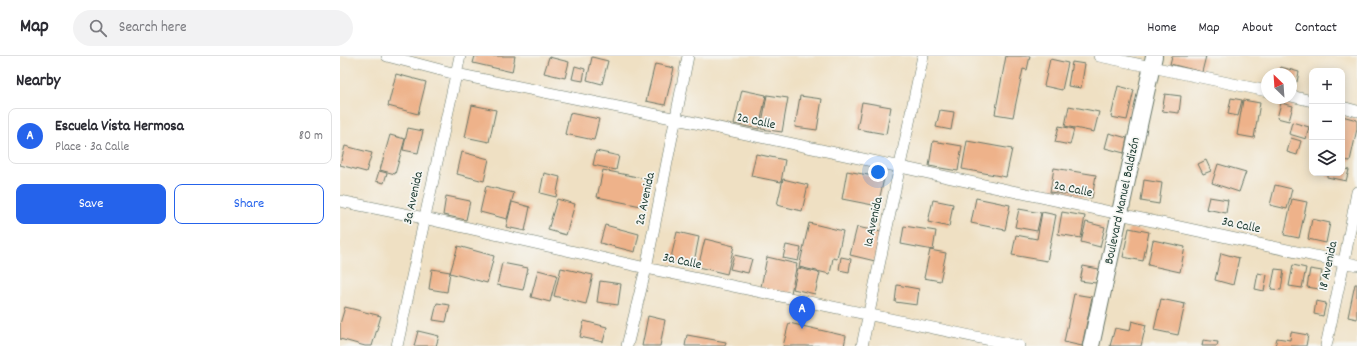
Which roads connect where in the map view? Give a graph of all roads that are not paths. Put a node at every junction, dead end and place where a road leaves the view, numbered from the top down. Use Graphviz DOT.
graph roads {
  1 [pos="387,56"];
  2 [pos="460,56"];
  3 [pos="688,56"];
  4 [pos="923,56"];
  5 [pos="1100,56"];
  6 [pos="1153,61"];
  7 [pos="456,74"];
  8 [pos="1261,89"];
  9 [pos="1297,97"];
  10 [pos="1309,100"];
  11 [pos="1345,108"];
  12 [pos="1357,111"];
  13 [pos="677,119"];
  14 [pos="900,166"];
  15 [pos="1357,192"];
  16 [pos="340,201"];
  17 [pos="1120,215"];
  18 [pos="424,218"];
  19 [pos="1344,262"];
  20 [pos="1357,265"];
  21 [pos="646,268"];
  22 [pos="868,314"];
  23 [pos="397,346"];
  24 [pos="627,346"];
  25 [pos="862,346"];
  26 [pos="1019,346"];
  27 [pos="1091,346"];
  28 [pos="1326,346"];
  1 -- 7 [label="street, 2a Calle"];
  2 -- 7 [label="street, 3a Avenida"];
  3 -- 13 [label="street, 2a Avenida"];
  4 -- 14 [label="street, 1a Avenida"];
  5 -- 6 [label="street"];
  6 -- 8 [label="street"];
  6 -- 17 [label="main road, Boulevard Manuel Baldizón"];
  7 -- 13 [label="street, 2a Calle"];
  7 -- 18 [label="street, 3a Avenida"];
  9 -- 10 [label="street"];
  11 -- 12 [label="street"];
  13 -- 14 [label="street, 2a Calle"];
  13 -- 21 [label="street, 2a Avenida"];
  14 -- 17 [label="street, 2a Calle"];
  14 -- 22 [label="street, 1a Avenida"];
  15 -- 19 [label="street, 18 Avenida"];
  16 -- 18 [label="street, 3a Calle"];
  17 -- 19 [label="street, 3a Calle"];
  17 -- 27 [label="main road, Boulevard Manuel Baldizón"];
  18 -- 21 [label="street, 3a Calle"];
  18 -- 23 [label="street, 3a Avenida"];
  19 -- 20 [label="street, 3a Calle"];
  19 -- 28 [label="street, 18 Avenida"];
  21 -- 22 [label="street, 3a Calle"];
  21 -- 24 [label="street, 2a Avenida"];
  22 -- 25 [label="street, 1a Avenida"];
  22 -- 26 [label="street, 3a Calle"];
}
